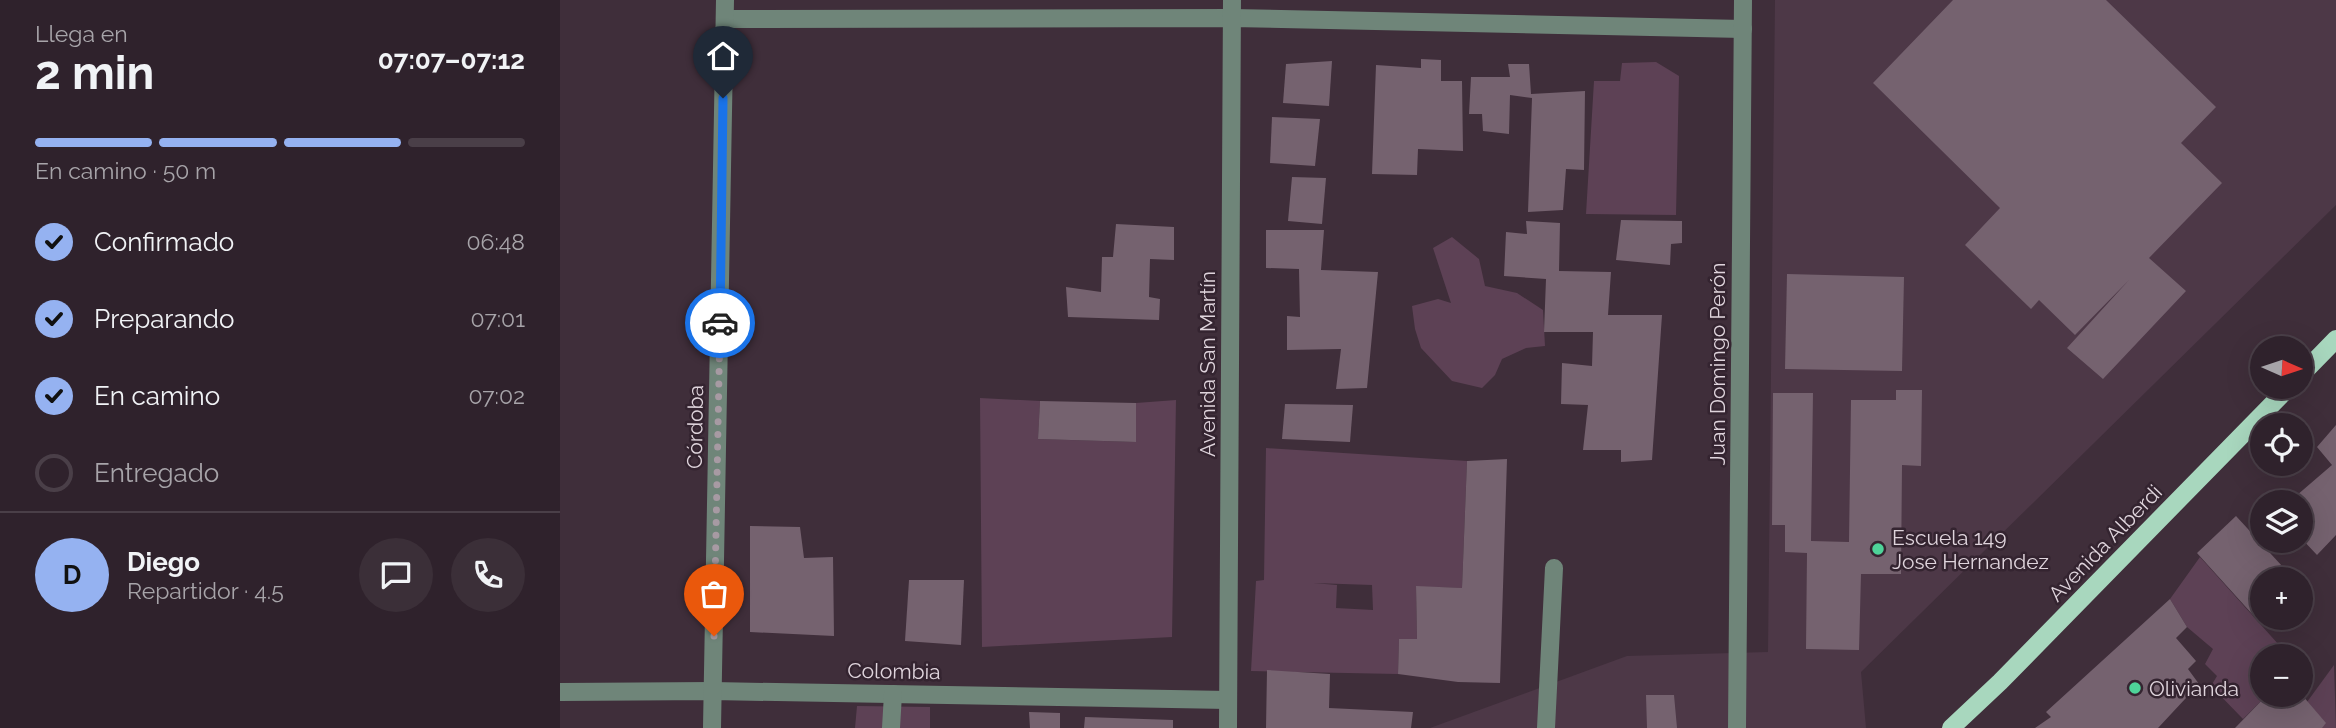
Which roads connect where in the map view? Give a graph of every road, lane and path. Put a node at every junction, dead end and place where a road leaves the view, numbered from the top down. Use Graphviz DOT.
graph roads {
  1 [pos="725,0"];
  2 [pos="1743,0"];
  3 [pos="1232,9"];
  4 [pos="724,19"];
  5 [pos="1742,29"];
  6 [pos="2336,339"];
  7 [pos="2314,362"];
  8 [pos="2277,399"];
  9 [pos="1554,568"];
  10 [pos="713,691"];
  11 [pos="560,692"];
  12 [pos="893,694"];
  13 [pos="1228,700"];
  14 [pos="712,728"];
  15 [pos="891,728"];
  16 [pos="1228,728"];
  17 [pos="1546,728"];
  18 [pos="1737,728"];
  19 [pos="1951,728"];
  1 -- 4 [label="street, Córdoba"];
  2 -- 5 [label="street, Juan Domingo Perón"];
  3 -- 4 [label="street"];
  3 -- 5 [label="street"];
  3 -- 13 [label="street, Avenida San Martín"];
  4 -- 10 [label="street, Córdoba"];
  5 -- 18 [label="street, Juan Domingo Perón"];
  6 -- 7 [label="main road"];
  8 -- 19 [label="main road, Avenida Alberdi"];
  9 -- 17 [label="street"];
  10 -- 11 [label="street, Colombia"];
  10 -- 12 [label="street, Colombia"];
  10 -- 14 [label="street, Córdoba"];
  12 -- 13 [label="street, Colombia"];
  12 -- 15 [label="street"];
  13 -- 16 [label="street, Avenida San Martín"];
}
